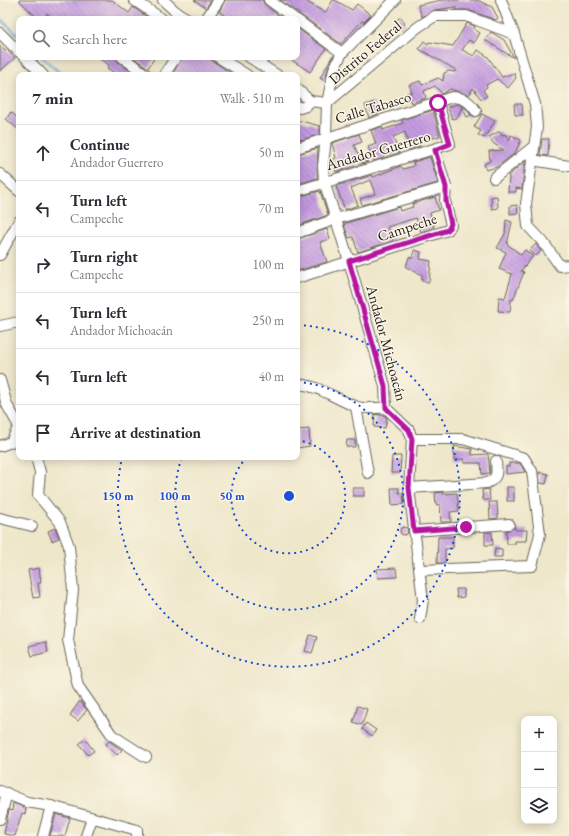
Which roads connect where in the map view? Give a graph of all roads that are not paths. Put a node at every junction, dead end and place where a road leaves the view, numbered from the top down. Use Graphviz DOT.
graph roads {
  1 [pos="134,0"];
  2 [pos="163,0"];
  3 [pos="219,0"];
  4 [pos="269,0"];
  5 [pos="395,0"];
  6 [pos="501,0"];
  7 [pos="158,16"];
  8 [pos="183,16"];
  9 [pos="208,16"];
  10 [pos="291,16"];
  11 [pos="300,23"];
  12 [pos="0,33"];
  13 [pos="514,34"];
  14 [pos="16,49"];
  15 [pos="342,52"];
  16 [pos="28,60"];
  17 [pos="126,60"];
  18 [pos="174,60"];
  19 [pos="223,60"];
  20 [pos="254,60"];
  21 [pos="40,72"];
  22 [pos="143,72"];
  23 [pos="166,72"];
  24 [pos="241,72"];
  25 [pos="272,72"];
  26 [pos="300,92"];
  27 [pos="310,101"];
  28 [pos="438,103"];
  29 [pos="327,104"];
  30 [pos="300,108"];
  31 [pos="476,111"];
  32 [pos="326,137"];
  33 [pos="533,146"];
  34 [pos="300,147"];
  35 [pos="435,150"];
  36 [pos="532,160"];
  37 [pos="569,166"];
  38 [pos="0,174"];
  39 [pos="494,178"];
  40 [pos="324,181"];
  41 [pos="16,187"];
  42 [pos="446,187"];
  43 [pos="300,190"];
  44 [pos="336,219"];
  45 [pos="16,226"];
  46 [pos="300,232"];
  47 [pos="0,255"];
  48 [pos="349,261"];
  49 [pos="569,265"];
  50 [pos="300,277"];
  51 [pos="16,323"];
  52 [pos="0,326"];
  53 [pos="0,380"];
  54 [pos="300,384"];
  55 [pos="356,407"];
  56 [pos="386,408"];
  57 [pos="16,421"];
  58 [pos="16,432"];
  59 [pos="412,439"];
  60 [pos="0,446"];
  61 [pos="37,460"];
  62 [pos="496,462"];
  63 [pos="368,473"];
  64 [pos="409,488"];
  65 [pos="0,518"];
  66 [pos="509,524"];
  67 [pos="32,526"];
  68 [pos="414,531"];
  69 [pos="420,570"];
  70 [pos="420,619"];
  71 [pos="146,756"];
  72 [pos="4,792"];
  73 [pos="51,806"];
  74 [pos="92,818"];
  75 [pos="0,819"];
  76 [pos="43,836"];
  77 [pos="86,836"];
  78 [pos="137,836"];
  1 -- 7 [label="street"];
  2 -- 8 [label="street"];
  3 -- 9 [label="street"];
  4 -- 10 [label="street"];
  5 -- 15 [label="street, Andador Michoacán"];
  6 -- 13 [label="street"];
  11 -- 15 [label="street"];
  12 -- 14 [label="street"];
  13 -- 29 [label="street, Distrito Federal"];
  13 -- 33 [label="street"];
  15 -- 29 [label="street, Andador Michoacán"];
  16 -- 21 [label="street"];
  17 -- 22 [label="street"];
  18 -- 23 [label="street"];
  19 -- 24 [label="street"];
  20 -- 25 [label="street"];
  26 -- 27 [label="street"];
  27 -- 29 [label="street"];
  27 -- 30 [label="street"];
  28 -- 31 [label="street, Calle Tabasco"];
  28 -- 32 [label="street, Calle Tabasco"];
  28 -- 35 [label="street, Andador Guerrero"];
  29 -- 32 [label="street, Andador Michoacán"];
  32 -- 34 [label="street, Calle Tabasco"];
  32 -- 40 [label="street, Andador Michoacán"];
  33 -- 36 [label="street"];
  33 -- 39 [label="street"];
  35 -- 40 [label="street, Andador Guerrero"];
  35 -- 42 [label="street, Campeche"];
  36 -- 37 [label="street"];
  36 -- 49 [label="street"];
  38 -- 41 [label="street"];
  40 -- 43 [label="street, Andador Guerrero"];
  40 -- 44 [label="street, Andador Michoacán"];
  42 -- 44 [label="street"];
  42 -- 48 [label="street, Campeche"];
  44 -- 46 [label="street"];
  44 -- 48 [label="street, Andador Michoacán"];
  45 -- 47 [label="street"];
  48 -- 50 [label="street, Campeche"];
  48 -- 56 [label="street, Andador Michoacán"];
  51 -- 52 [label="street"];
  53 -- 57 [label="street"];
  54 -- 55 [label="street"];
  55 -- 56 [label="street"];
  55 -- 63 [label="street"];
  56 -- 59 [label="street, Andador Michoacán"];
  58 -- 60 [label="street"];
  59 -- 64 [label="street"];
  59 -- 69 [label="street"];
  61 -- 71 [label="street"];
  62 -- 64 [label="street"];
  64 -- 68 [label="street"];
  65 -- 67 [label="street"];
  66 -- 68 [label="street"];
  68 -- 69 [label="street"];
  69 -- 70 [label="street"];
  72 -- 73 [label="street"];
  72 -- 75 [label="street"];
  73 -- 74 [label="street"];
  73 -- 76 [label="street"];
  74 -- 77 [label="street"];
  74 -- 78 [label="street"];
}
